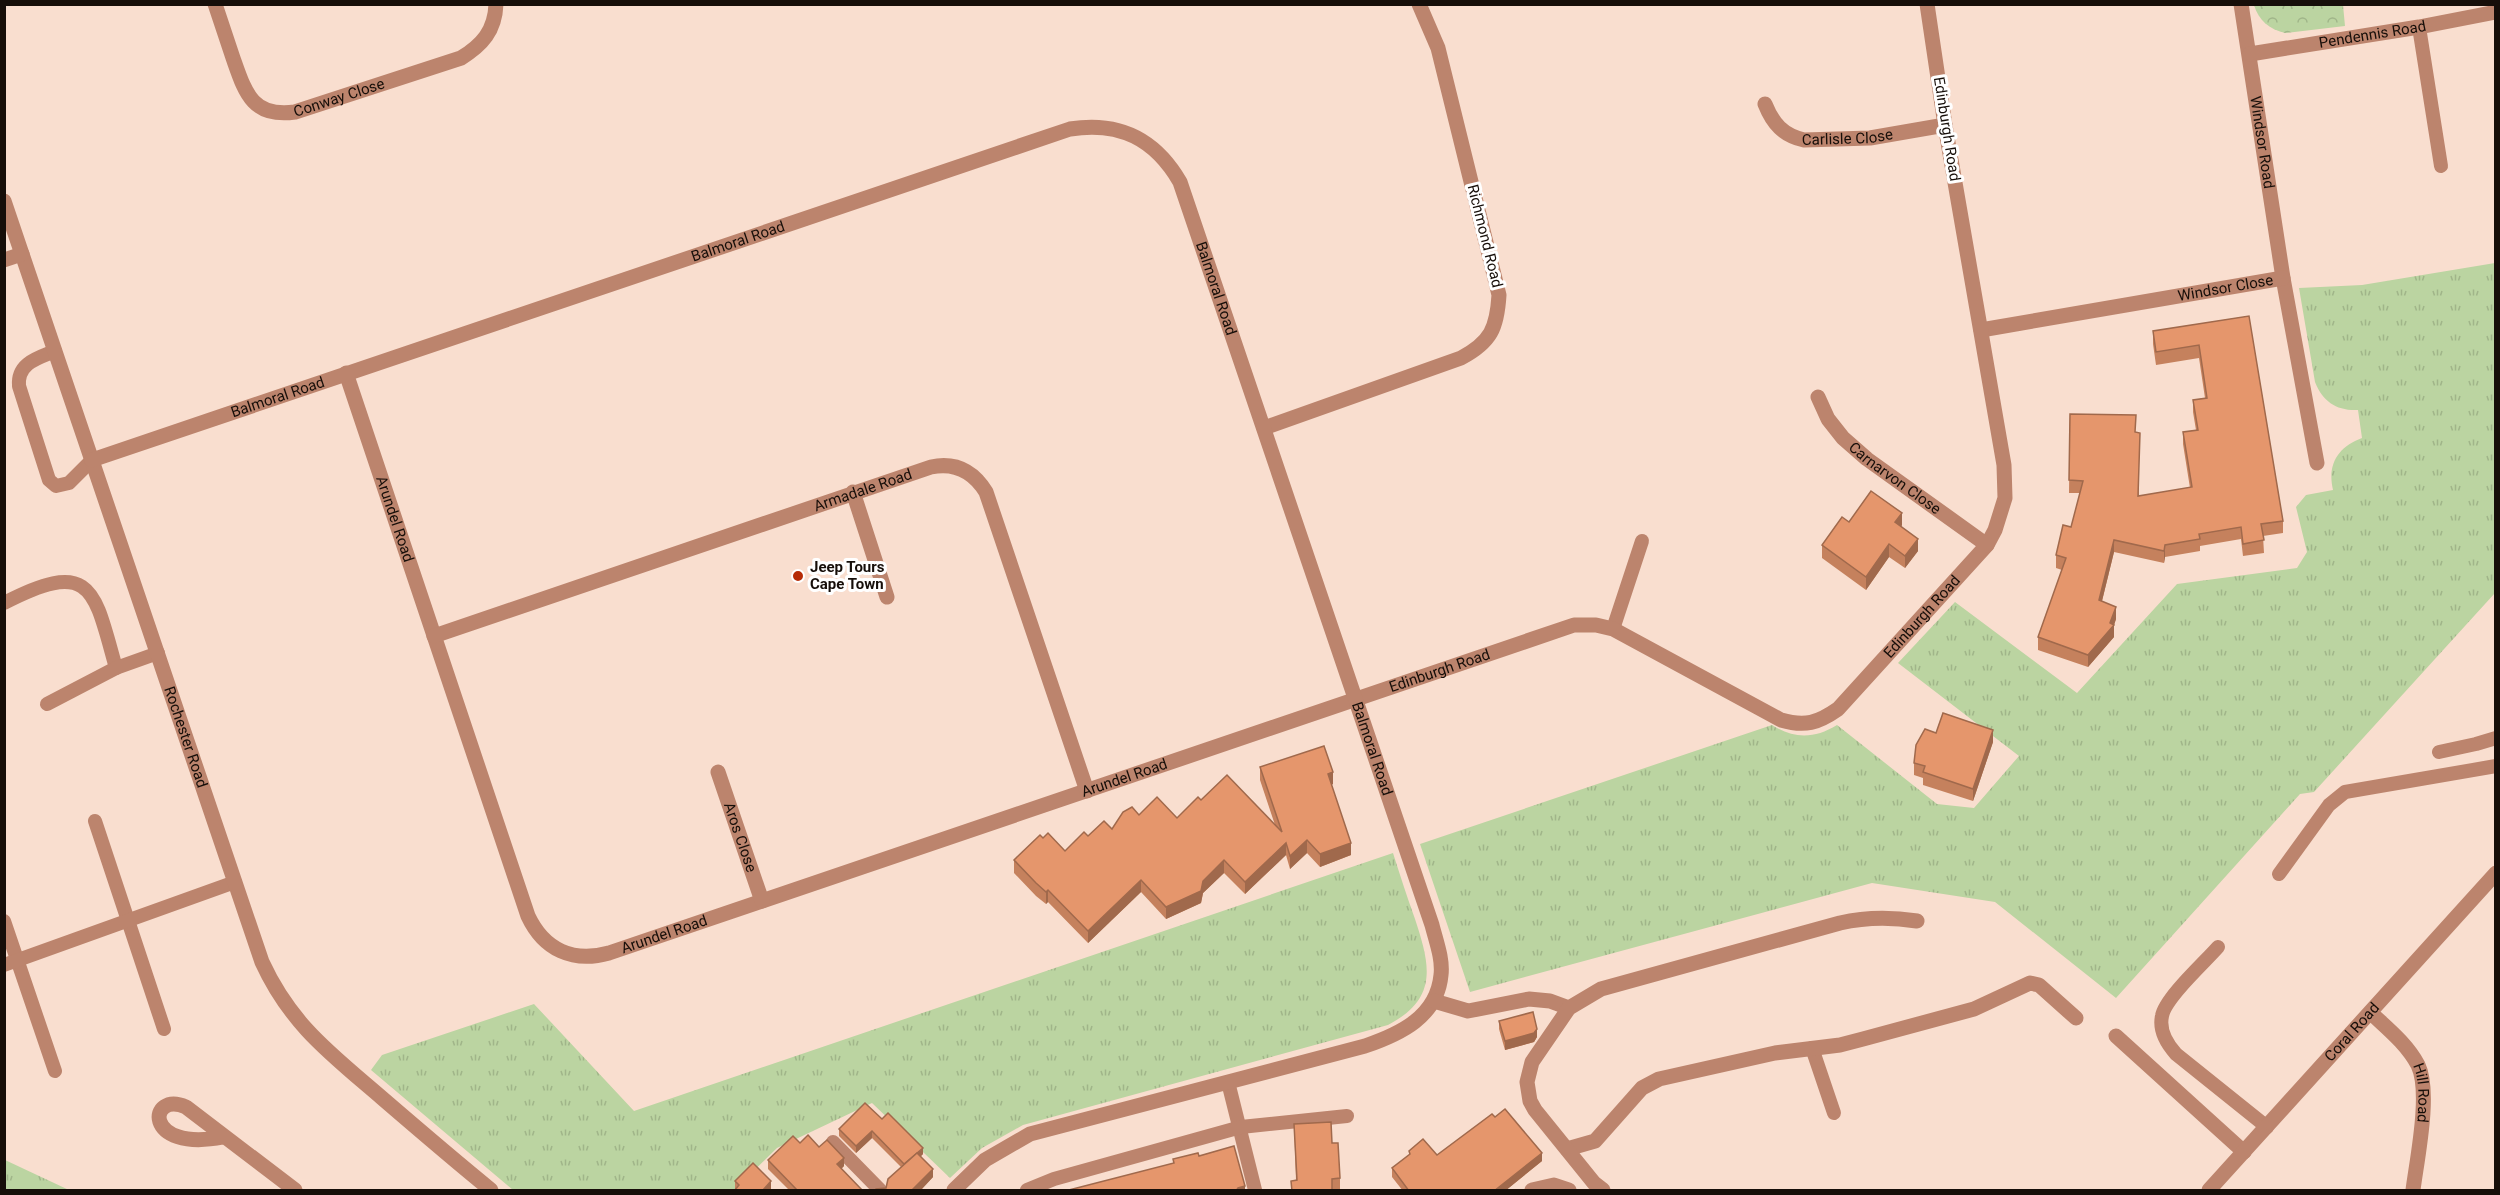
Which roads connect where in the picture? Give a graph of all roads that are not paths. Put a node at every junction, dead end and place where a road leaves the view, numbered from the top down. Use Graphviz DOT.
graph roads {
  1 [pos="215,4"];
  2 [pos="496,4"];
  3 [pos="1419,4"];
  4 [pos="1928,4"];
  5 [pos="2241,4"];
  6 [pos="2496,12"];
  7 [pos="2419,27"];
  8 [pos="2250,54"];
  9 [pos="1766,104"];
  10 [pos="1945,125"];
  11 [pos="2442,166"];
  12 [pos="4,201"];
  13 [pos="22,254"];
  14 [pos="4,260"];
  15 [pos="2283,278"];
  16 [pos="1981,330"];
  17 [pos="55,351"];
  18 [pos="346,374"];
  19 [pos="1818,398"];
  20 [pos="1264,428"];
  21 [pos="92,460"];
  22 [pos="2317,463"];
  23 [pos="853,492"];
  24 [pos="1642,541"];
  25 [pos="1988,545"];
  26 [pos="887,597"];
  27 [pos="4,603"];
  28 [pos="1613,629"];
  29 [pos="434,636"];
  30 [pos="158,653"];
  31 [pos="116,668"];
  32 [pos="1355,700"];
  33 [pos="47,704"];
  34 [pos="2496,738"];
  35 [pos="2439,752"];
  36 [pos="2496,766"];
  37 [pos="718,772"];
  38 [pos="1087,791"];
  39 [pos="95,821"];
  40 [pos="2496,873"];
  41 [pos="2279,874"];
  42 [pos="235,882"];
  43 [pos="762,901"];
  44 [pos="129,920"];
  45 [pos="4,921"];
  46 [pos="1917,921"];
  47 [pos="2218,947"];
  48 [pos="11,963"];
  49 [pos="1434,1001"];
  50 [pos="1569,1008"];
  51 [pos="2371,1013"];
  52 [pos="2076,1018"];
  53 [pos="164,1029"];
  54 [pos="2116,1036"];
  55 [pos="1812,1048"];
  56 [pos="55,1071"];
  57 [pos="1228,1082"];
  58 [pos="1834,1113"];
  59 [pos="1347,1116"];
  60 [pos="1241,1127"];
  61 [pos="2267,1127"];
  62 [pos="223,1137"];
  63 [pos="833,1142"];
  64 [pos="1566,1149"];
  65 [pos="2244,1152"];
  66 [pos="295,1191"];
  67 [pos="491,1191"];
  68 [pos="880,1191"];
  69 [pos="954,1191"];
  70 [pos="1027,1191"];
  71 [pos="1255,1191"];
  72 [pos="1532,1191"];
  73 [pos="1569,1191"];
  74 [pos="1603,1191"];
  75 [pos="2209,1191"];
  76 [pos="2414,1191"];
  1 -- 2 [label="street, Conway Close"];
  3 -- 20 [label="street, Richmond Road"];
  4 -- 10 [label="street, Edinburgh Road"];
  5 -- 8 [label="street, Windsor Road"];
  6 -- 7 [label="street, Pendennis Road"];
  7 -- 8 [label="street, Pendennis Road"];
  7 -- 11 [label="lane"];
  8 -- 15 [label="street, Windsor Road"];
  9 -- 10 [label="street, Carlisle Close"];
  10 -- 16 [label="street, Edinburgh Road"];
  12 -- 13 [label="street, Rochester Road"];
  13 -- 14 [label="street"];
  13 -- 17 [label="street, Rochester Road"];
  15 -- 16 [label="street, Windsor Close"];
  15 -- 22 [label="street, Windsor Close"];
  16 -- 25 [label="street, Edinburgh Road"];
  17 -- 21 [label="street, Rochester Road"];
  17 -- 21 [label="lane"];
  18 -- 20 [label="street, Balmoral Road"];
  18 -- 21 [label="street, Balmoral Road"];
  18 -- 29 [label="street, Arundel Road"];
  19 -- 25 [label="street, Carnarvon Close"];
  20 -- 32 [label="street, Balmoral Road"];
  21 -- 30 [label="street, Rochester Road"];
  23 -- 26 [label="street"];
  23 -- 29 [label="street, Armadale Road"];
  23 -- 38 [label="street, Armadale Road"];
  24 -- 28 [label="lane"];
  25 -- 28 [label="street, Edinburgh Road"];
  27 -- 31 [label="lane"];
  28 -- 32 [label="street, Edinburgh Road"];
  29 -- 43 [label="street, Arundel Road"];
  30 -- 31 [label="lane"];
  30 -- 42 [label="street, Rochester Road"];
  31 -- 33 [label="lane"];
  32 -- 38 [label="street, Arundel Road"];
  32 -- 49 [label="street, Balmoral Road"];
  34 -- 35 [label="lane"];
  36 -- 41 [label="lane"];
  37 -- 43 [label="street, Aros Close"];
  38 -- 43 [label="street, Arundel Road"];
  39 -- 44 [label="lane"];
  40 -- 51 [label="street, Coral Road"];
  42 -- 44 [label="lane"];
  42 -- 67 [label="street, Rochester Road"];
  44 -- 48 [label="lane"];
  44 -- 53 [label="lane"];
  45 -- 48 [label="lane"];
  46 -- 50 [label="street"];
  47 -- 61 [label="lane"];
  48 -- 56 [label="lane"];
  49 -- 50 [label="street"];
  49 -- 57 [label="street, Balmoral Road"];
  50 -- 64 [label="street"];
  51 -- 61 [label="street, Coral Road"];
  51 -- 76 [label="street, Hill Road"];
  52 -- 55 [label="street"];
  54 -- 65 [label="street"];
  55 -- 58 [label="lane"];
  55 -- 64 [label="street"];
  57 -- 60 [label="lane"];
  57 -- 69 [label="street, Balmoral Road"];
  59 -- 60 [label="lane"];
  60 -- 70 [label="lane"];
  60 -- 71 [label="lane"];
  61 -- 65 [label="street, Coral Road"];
  62 -- 66 [label="street"];
  63 -- 68 [label="lane"];
  64 -- 74 [label="street"];
  65 -- 75 [label="street, Coral Road"];
  72 -- 73 [label="street"];
}
